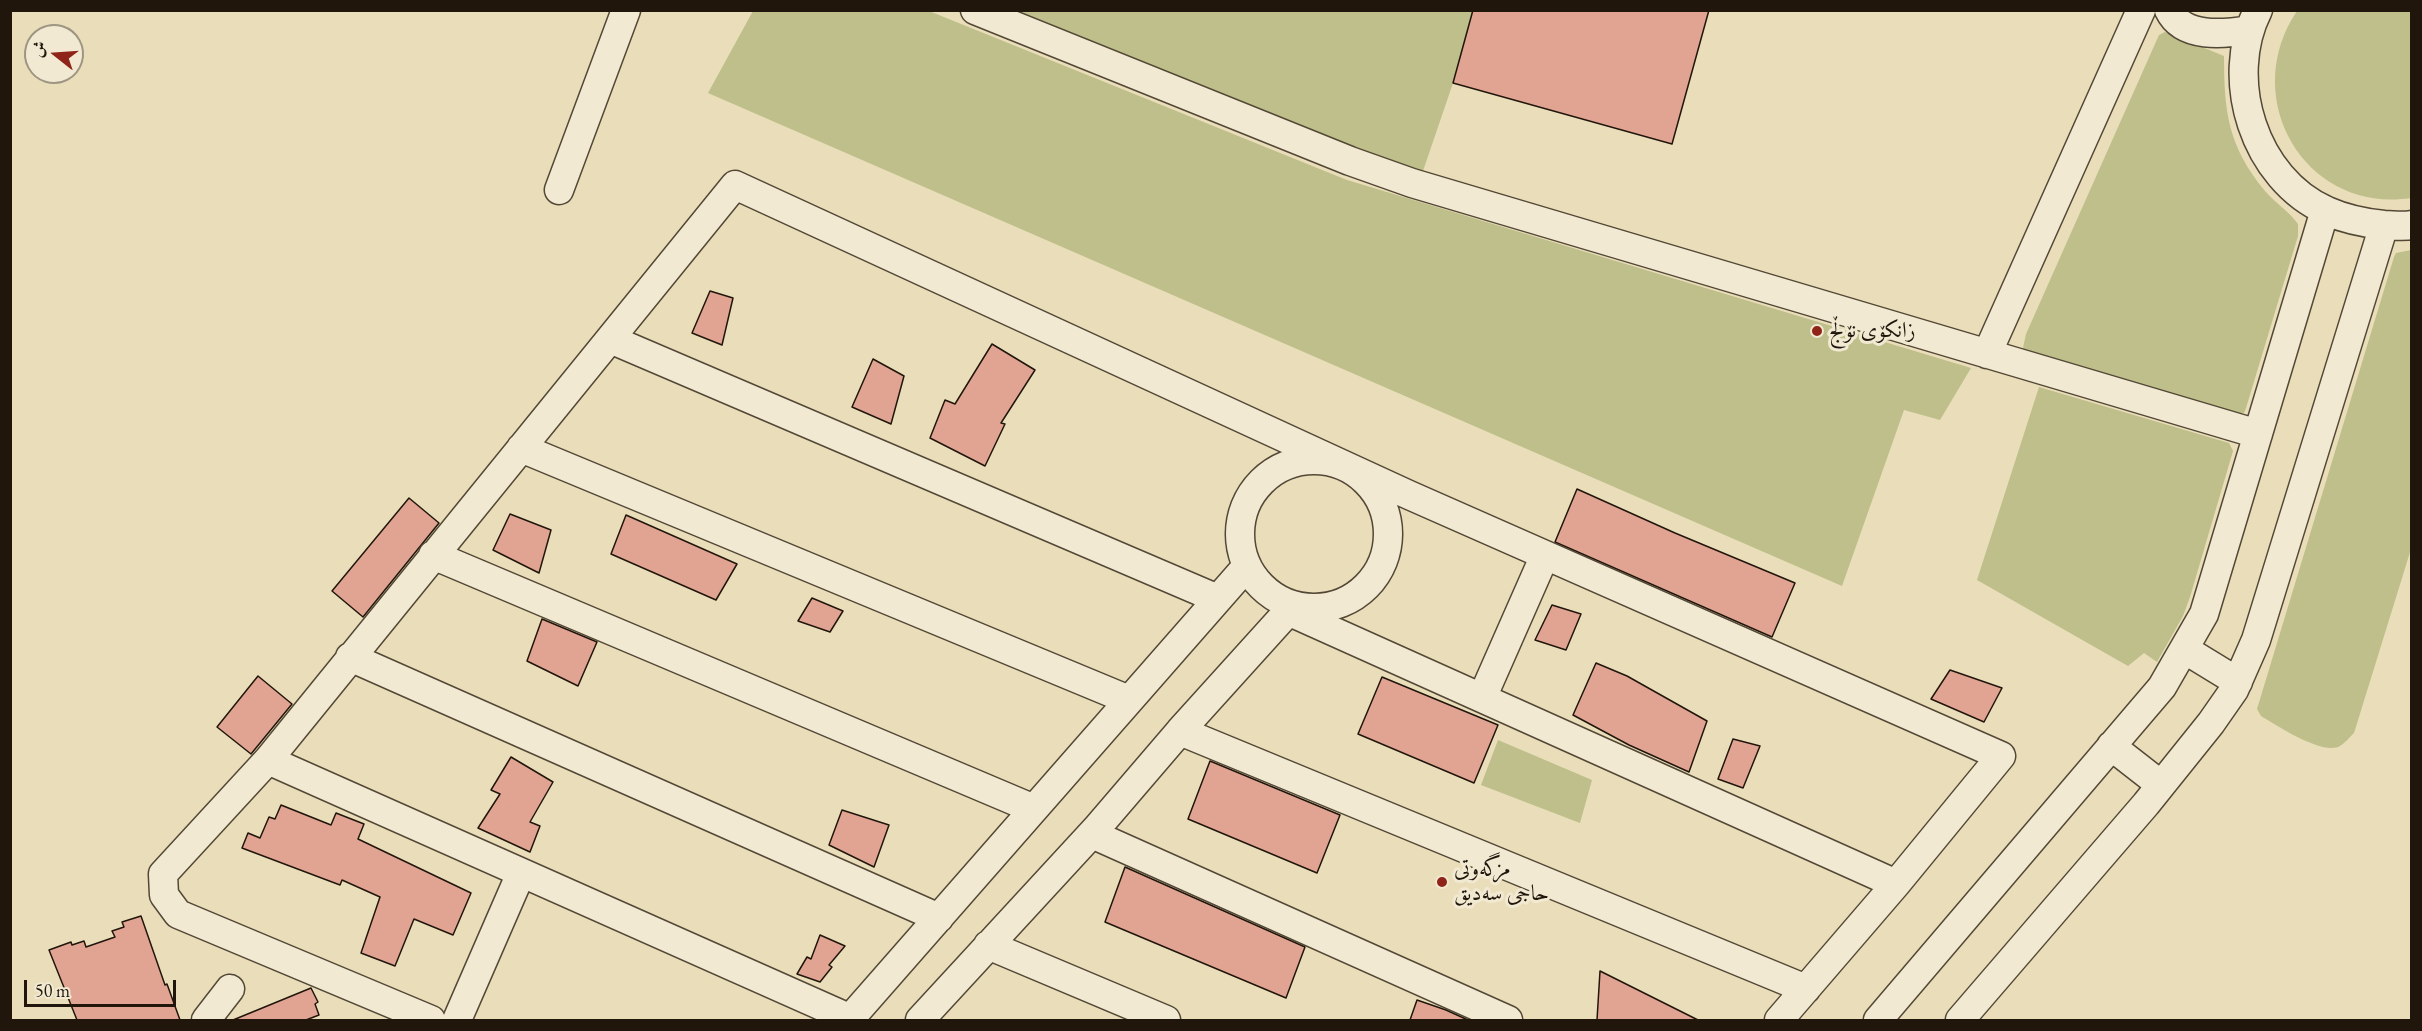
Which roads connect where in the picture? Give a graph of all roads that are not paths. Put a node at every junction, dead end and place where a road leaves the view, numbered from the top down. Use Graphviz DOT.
graph roads {
  1 [pos="626,10"];
  2 [pos="975,10"];
  3 [pos="2141,10"];
  4 [pos="2169,10"];
  5 [pos="2254,20"];
  6 [pos="559,190"];
  7 [pos="2325,210"];
  8 [pos="2398,225"];
  9 [pos="610,339"];
  10 [pos="1987,354"];
  11 [pos="2258,434"];
  12 [pos="521,448"];
  13 [pos="1353,469"];
  14 [pos="433,555"];
  15 [pos="1545,555"];
  16 [pos="1246,566"];
  17 [pos="1218,599"];
  18 [pos="1291,608"];
  19 [pos="2184,649"];
  20 [pos="350,657"];
  21 [pos="2238,682"];
  22 [pos="1482,698"];
  23 [pos="1129,700"];
  24 [pos="1180,731"];
  25 [pos="2111,746"];
  26 [pos="268,760"];
  27 [pos="2161,785"];
  28 [pos="1034,809"];
  29 [pos="1092,834"];
  30 [pos="521,873"];
  31 [pos="1896,884"];
  32 [pos="939,918"];
  33 [pos="988,945"];
  34 [pos="230,989"];
  35 [pos="1806,989"];
  36 [pos="206,1020"];
  37 [pos="431,1020"];
  38 [pos="457,1020"];
  39 [pos="850,1020"];
  40 [pos="920,1020"];
  41 [pos="1166,1020"];
  42 [pos="1508,1020"];
  43 [pos="1779,1020"];
  44 [pos="1878,1020"];
  45 [pos="1960,1020"];
  1 -- 6 [label="street"];
  2 -- 10 [label="street"];
  3 -- 10 [label="street"];
  4 -- 5 [label="street"];
  5 -- 7 [label="street"];
  7 -- 8 [label="street"];
  7 -- 11 [label="street"];
  8 -- 21 [label="street"];
  9 -- 12 [label="street"];
  9 -- 13 [label="street"];
  9 -- 17 [label="street"];
  10 -- 11 [label="street"];
  11 -- 19 [label="street"];
  12 -- 14 [label="street"];
  12 -- 23 [label="street"];
  13 -- 15 [label="street"];
  13 -- 16 [label="street"];
  13 -- 18 [label="street"];
  14 -- 20 [label="street"];
  14 -- 28 [label="street"];
  15 -- 22 [label="street"];
  15 -- 31 [label="street"];
  16 -- 17 [label="street"];
  16 -- 18 [label="street"];
  17 -- 23 [label="street"];
  18 -- 22 [label="street"];
  18 -- 24 [label="street"];
  19 -- 21 [label="street"];
  19 -- 25 [label="street"];
  20 -- 26 [label="street"];
  20 -- 32 [label="street"];
  21 -- 27 [label="street"];
  22 -- 31 [label="street"];
  23 -- 28 [label="street"];
  24 -- 29 [label="street"];
  24 -- 35 [label="street"];
  25 -- 27 [label="street"];
  25 -- 44 [label="street"];
  26 -- 30 [label="street"];
  26 -- 37 [label="street"];
  27 -- 45 [label="street"];
  28 -- 32 [label="street"];
  29 -- 33 [label="street"];
  29 -- 42 [label="street"];
  30 -- 38 [label="street"];
  30 -- 39 [label="street"];
  31 -- 35 [label="street"];
  32 -- 39 [label="street"];
  33 -- 40 [label="street"];
  33 -- 41 [label="street"];
  34 -- 36 [label="street"];
  35 -- 43 [label="street"];
}
